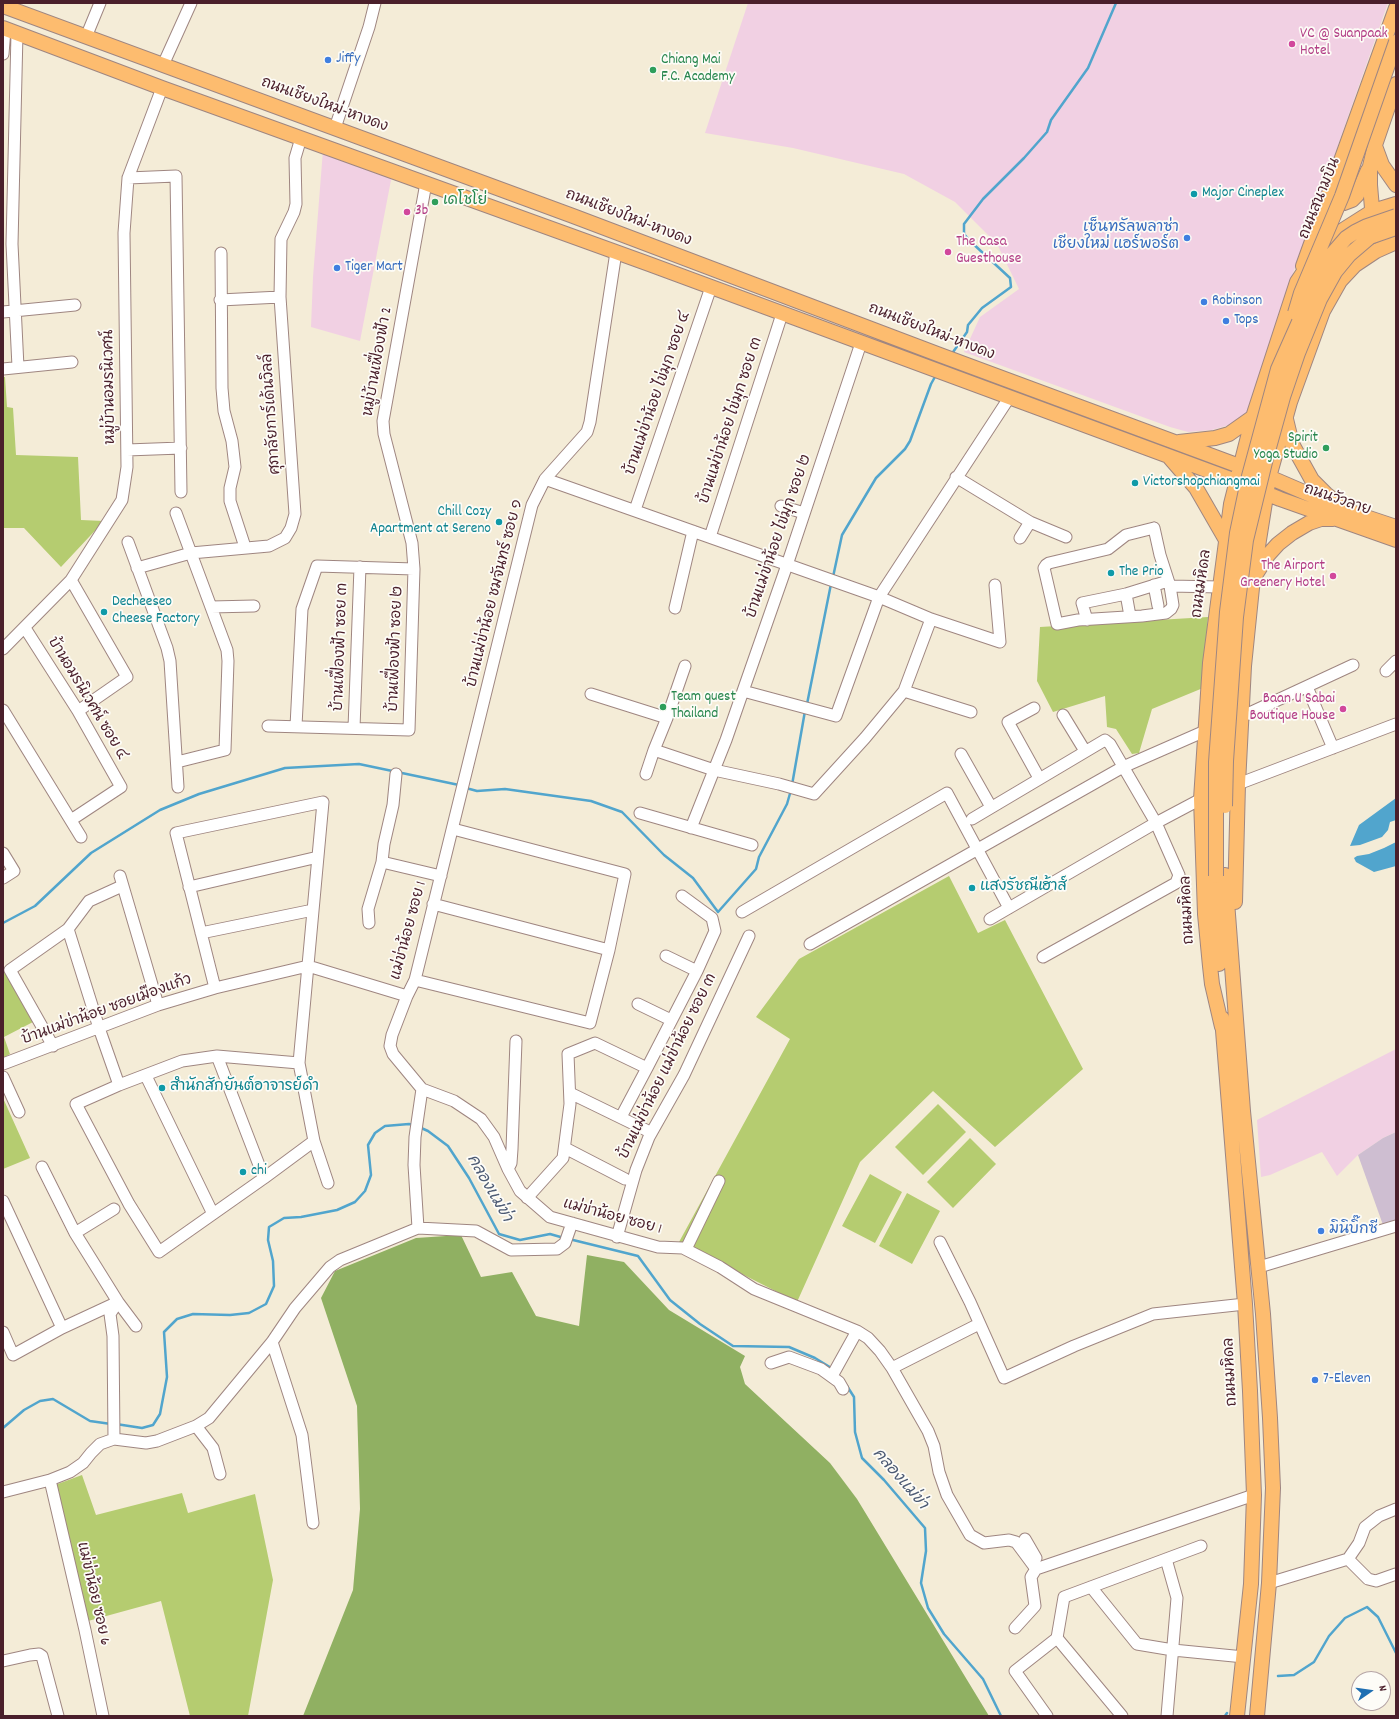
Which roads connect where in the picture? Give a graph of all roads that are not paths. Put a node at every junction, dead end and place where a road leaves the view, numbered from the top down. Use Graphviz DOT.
graph roads {
  1 [pos="100,3"];
  2 [pos="191,3"];
  3 [pos="375,3"];
  4 [pos="3,6"];
  5 [pos="1396,8"];
  6 [pos="8,30"];
  7 [pos="91,39"];
  8 [pos="1396,42"];
  9 [pos="3,54"];
  10 [pos="88,60"];
  11 [pos="163,65"];
  12 [pos="1396,84"];
  13 [pos="162,88"];
  14 [pos="335,128"];
  15 [pos="301,138"];
  16 [pos="1375,145"];
  17 [pos="1370,166"];
  18 [pos="128,178"];
  19 [pos="426,183"];
  20 [pos="1396,185"];
  21 [pos="1331,191"];
  22 [pos="1396,204"];
  23 [pos="1373,211"];
  24 [pos="1396,216"];
  25 [pos="1396,228"];
  26 [pos="1340,232"];
  27 [pos="1396,242"];
  28 [pos="7,244"];
  29 [pos="655,248"];
  30 [pos="616,252"];
  31 [pos="1374,252"];
  32 [pos="221,254"];
  33 [pos="650,264"];
  34 [pos="1297,282"];
  35 [pos="711,287"];
  36 [pos="280,297"];
  37 [pos="220,300"];
  38 [pos="75,305"];
  39 [pos="8,312"];
  40 [pos="782,314"];
  41 [pos="861,343"];
  42 [pos="72,362"];
  43 [pos="18,367"];
  44 [pos="3,369"];
  45 [pos="1278,369"];
  46 [pos="1009,398"];
  47 [pos="1253,417"];
  48 [pos="1286,418"];
  49 [pos="1172,442"];
  50 [pos="181,448"];
  51 [pos="127,450"];
  52 [pos="1170,458"];
  53 [pos="1239,467"];
  54 [pos="1269,477"];
  55 [pos="956,478"];
  56 [pos="545,479"];
  57 [pos="1236,481"];
  58 [pos="181,492"];
  59 [pos="1266,493"];
  60 [pos="781,506"];
  61 [pos="635,510"];
  62 [pos="176,512"];
  63 [pos="804,514"];
  64 [pos="1343,515"];
  65 [pos="1030,522"];
  66 [pos="1396,527"];
  67 [pos="694,531"];
  68 [pos="1066,537"];
  69 [pos="710,538"];
  70 [pos="1020,538"];
  71 [pos="1226,540"];
  72 [pos="1396,540"];
  73 [pos="128,542"];
  74 [pos="245,547"];
  75 [pos="191,553"];
  76 [pos="787,565"];
  77 [pos="360,567"];
  78 [pos="137,568"];
  79 [pos="414,570"];
  80 [pos="1253,578"];
  81 [pos="71,580"];
  82 [pos="1169,584"];
  83 [pos="995,585"];
  84 [pos="1154,585"];
  85 [pos="1220,587"];
  86 [pos="1126,594"];
  87 [pos="879,596"];
  88 [pos="254,606"];
  89 [pos="1158,606"];
  90 [pos="211,607"];
  91 [pos="675,608"];
  92 [pos="1130,616"];
  93 [pos="931,619"];
  94 [pos="1087,620"];
  95 [pos="24,628"];
  96 [pos="1213,635"];
  97 [pos="1247,639"];
  98 [pos="3,649"];
  99 [pos="1396,661"];
  100 [pos="685,666"];
  101 [pos="1353,666"];
  102 [pos="1386,671"];
  103 [pos="1307,687"];
  104 [pos="743,691"];
  105 [pos="904,691"];
  106 [pos="591,694"];
  107 [pos="1034,708"];
  108 [pos="3,710"];
  109 [pos="78,711"];
  110 [pos="971,712"];
  111 [pos="1064,715"];
  112 [pos="667,718"];
  113 [pos="1241,718"];
  114 [pos="1396,724"];
  115 [pos="268,726"];
  116 [pos="296,726"];
  117 [pos="354,728"];
  118 [pos="1205,731"];
  119 [pos="1333,748"];
  120 [pos="654,750"];
  121 [pos="1085,751"];
  122 [pos="961,754"];
  123 [pos="177,762"];
  124 [pos="1123,767"];
  125 [pos="714,770"];
  126 [pos="396,774"];
  127 [pos="646,774"];
  128 [pos="1039,778"];
  129 [pos="1238,784"];
  130 [pos="178,787"];
  131 [pos="461,793"];
  132 [pos="1201,800"];
  133 [pos="990,807"];
  134 [pos="640,813"];
  135 [pos="972,819"];
  136 [pos="70,820"];
  137 [pos="1156,823"];
  138 [pos="691,828"];
  139 [pos="453,829"];
  140 [pos="81,837"];
  141 [pos="752,846"];
  142 [pos="978,849"];
  143 [pos="3,853"];
  144 [pos="318,857"];
  145 [pos="382,862"];
  146 [pos="441,876"];
  147 [pos="1220,876"];
  148 [pos="3,878"];
  149 [pos="190,887"];
  150 [pos="682,896"];
  151 [pos="434,904"];
  152 [pos="1009,908"];
  153 [pos="313,910"];
  154 [pos="742,912"];
  155 [pos="990,919"];
  156 [pos="369,923"];
  157 [pos="68,929"];
  158 [pos="201,933"];
  159 [pos="749,936"];
  160 [pos="810,944"];
  161 [pos="609,950"];
  162 [pos="666,956"];
  163 [pos="1043,957"];
  164 [pos="308,966"];
  165 [pos="697,971"];
  166 [pos="415,980"];
  167 [pos="215,988"];
  168 [pos="407,996"];
  169 [pos="638,1004"];
  170 [pos="158,1005"];
  171 [pos="671,1020"];
  172 [pos="1222,1027"];
  173 [pos="99,1028"];
  174 [pos="1237,1034"];
  175 [pos="516,1041"];
  176 [pos="53,1046"];
  177 [pos="217,1056"];
  178 [pos="299,1063"];
  179 [pos="3,1064"];
  180 [pos="647,1068"];
  181 [pos="146,1076"];
  182 [pos="3,1077"];
  183 [pos="119,1085"];
  184 [pos="422,1089"];
  185 [pos="570,1093"];
  186 [pos="19,1112"];
  187 [pos="621,1117"];
  188 [pos="646,1130"];
  189 [pos="314,1140"];
  190 [pos="565,1148"];
  191 [pos="42,1166"];
  192 [pos="508,1169"];
  193 [pos="264,1178"];
  194 [pos="625,1179"];
  195 [pos="719,1181"];
  196 [pos="328,1183"];
  197 [pos="527,1198"];
  198 [pos="3,1201"];
  199 [pos="114,1209"];
  200 [pos="213,1214"];
  201 [pos="572,1223"];
  202 [pos="1396,1226"];
  203 [pos="418,1228"];
  204 [pos="75,1233"];
  205 [pos="617,1237"];
  206 [pos="940,1242"];
  207 [pos="686,1250"];
  208 [pos="1259,1267"];
  209 [pos="118,1302"];
  210 [pos="1245,1304"];
  211 [pos="979,1324"];
  212 [pos="136,1326"];
  213 [pos="62,1328"];
  214 [pos="857,1331"];
  215 [pos="3,1332"];
  216 [pos="272,1342"];
  217 [pos="771,1363"];
  218 [pos="892,1368"];
  219 [pos="835,1372"];
  220 [pos="843,1390"];
  221 [pos="196,1426"];
  222 [pos="114,1435"];
  223 [pos="220,1474"];
  224 [pos="50,1480"];
  225 [pos="3,1492"];
  226 [pos="1254,1495"];
  227 [pos="1396,1509"];
  228 [pos="313,1523"];
  229 [pos="1025,1540"];
  230 [pos="1201,1546"];
  231 [pos="1166,1559"];
  232 [pos="1348,1559"];
  233 [pos="1039,1568"];
  234 [pos="1396,1574"];
  235 [pos="1269,1583"];
  236 [pos="1091,1587"];
  237 [pos="1015,1628"];
  238 [pos="1057,1638"];
  239 [pos="1174,1650"];
  240 [pos="1244,1656"];
  241 [pos="3,1661"];
  242 [pos="58,1716"];
  243 [pos="103,1716"];
  244 [pos="1048,1716"];
  245 [pos="1122,1716"];
  246 [pos="1167,1716"];
  247 [pos="1237,1716"];
  248 [pos="1257,1716"];
  1 -- 7 [label="street"];
  2 -- 11 [label="street"];
  3 -- 14 [label="street"];
  4 -- 7 [label="main road, ถนนเชียงใหม่-หางดง"];
  5 -- 21 [label="main road, ถนนสนามบิน"];
  6 -- 9 [label="street"];
  6 -- 10 [label="main road"];
  6 -- 28 [label="street"];
  7 -- 10 [label="main road"];
  7 -- 11 [label="main road, ถนนเชียงใหม่-หางดง"];
  8 -- 45 [label="main road, ถนนสนามบิน, bridge"];
  10 -- 13 [label="main road"];
  11 -- 14 [label="main road, ถนนเชียงใหม่-หางดง"];
  12 -- 16 [label="main road"];
  13 -- 15 [label="main road"];
  13 -- 18 [label="street, หมู่บ้านอมรนิเวศน์"];
  14 -- 29 [label="main road, ถนนเชียงใหม่-หางดง"];
  15 -- 19 [label="main road"];
  15 -- 36 [label="street, ศุภาลัยการ์เด้นวิลล์"];
  16 -- 17 [label="main road"];
  16 -- 20 [label="main road"];
  17 -- 21 [label="main road"];
  17 -- 23 [label="main road"];
  18 -- 50 [label="street"];
  18 -- 51 [label="street, หมู่บ้านอมรนิเวศน์"];
  19 -- 30 [label="main road"];
  19 -- 79 [label="street, หมู่บ้านเฟื่องฟ้า 2"];
  21 -- 26 [label="main road"];
  21 -- 34 [label="main road, ถนนสนามบิน"];
  22 -- 23 [label="main road, ถนนมหิดล"];
  23 -- 26 [label="main road, ถนนมหิดล"];
  23 -- 31 [label="main road"];
  24 -- 45 [label="main road, ถนนมหิดล, bridge"];
  25 -- 147 [label="main road, ถนนมหิดล, bridge"];
  26 -- 31 [label="main road"];
  26 -- 34 [label="main road, ถนนมหิดล"];
  27 -- 31 [label="main road, ถนนมหิดล"];
  28 -- 39 [label="street"];
  29 -- 33 [label="main road"];
  29 -- 49 [label="main road, ถนนเชียงใหม่-หางดง"];
  30 -- 33 [label="main road"];
  30 -- 56 [label="street, บ้านแม่ข่าน้อย ชมจันทร์ ซอย ๑"];
  31 -- 48 [label="main road, ถนนมหิดล"];
  32 -- 37 [label="street"];
  33 -- 35 [label="main road"];
  34 -- 47 [label="main road, ถนนมหิดล"];
  35 -- 40 [label="main road"];
  35 -- 61 [label="street, บ้านแม่ข่าน้อย ไข่มุก ซอย ๔"];
  36 -- 37 [label="street"];
  36 -- 74 [label="street, ศุภาลัยการ์เด้นวิลล์"];
  37 -- 74 [label="street"];
  38 -- 39 [label="street"];
  39 -- 43 [label="street"];
  40 -- 41 [label="main road"];
  40 -- 69 [label="street, บ้านแม่ข่าน้อย ไข่มุก ซอย ๓"];
  41 -- 46 [label="main road"];
  41 -- 63 [label="street, บ้านแม่ข่าน้อย ไข่มุก ซอย ๒"];
  42 -- 43 [label="street"];
  43 -- 44 [label="street"];
  45 -- 147 [label="main road, ถนนมหิดล, bridge"];
  46 -- 52 [label="main road"];
  46 -- 55 [label="street"];
  47 -- 49 [label="main road"];
  47 -- 53 [label="main road, ถนนมหิดล"];
  48 -- 54 [label="main road, ถนนมหิดล"];
  48 -- 64 [label="main road"];
  49 -- 53 [label="main road, ถนนเชียงใหม่-หางดง"];
  50 -- 51 [label="street"];
  50 -- 58 [label="street"];
  51 -- 81 [label="street, หมู่บ้านอมรนิเวศน์"];
  52 -- 57 [label="main road"];
  52 -- 71 [label="main road"];
  53 -- 54 [label="main road, ถนนวัวลาย"];
  53 -- 57 [label="main road, ถนนมหิดล"];
  54 -- 59 [label="main road, ถนนมหิดล"];
  54 -- 64 [label="main road, ถนนวัวลาย"];
  55 -- 65 [label="street"];
  55 -- 87 [label="street"];
  56 -- 61 [label="street"];
  56 -- 131 [label="street, บ้านแม่ข่าน้อย ชมจันทร์ ซอย ๑"];
  57 -- 59 [label="main road, ถนนวัวลาย"];
  57 -- 71 [label="main road, ถนนมหิดล"];
  59 -- 64 [label="main road, ถนนวัวลาย"];
  59 -- 80 [label="main road, ถนนมหิดล"];
  60 -- 63 [label="street"];
  61 -- 67 [label="street"];
  62 -- 75 [label="street"];
  63 -- 76 [label="street, บ้านแม่ข่าน้อย ไข่มุก ซอย ๒"];
  64 -- 66 [label="main road, ถนนวัวลาย"];
  64 -- 72 [label="main road, ถนนวัวลาย"];
  64 -- 80 [label="main road"];
  65 -- 68 [label="street"];
  65 -- 70 [label="street"];
  67 -- 69 [label="street"];
  67 -- 91 [label="street"];
  69 -- 76 [label="street"];
  71 -- 85 [label="main road, ถนนมหิดล"];
  73 -- 78 [label="street"];
  74 -- 75 [label="street, ศุภาลัยการ์เด้นวิลล์"];
  75 -- 78 [label="street, ศุภาลัยการ์เด้นวิลล์"];
  75 -- 90 [label="street"];
  76 -- 87 [label="street"];
  76 -- 104 [label="street, บ้านแม่ข่าน้อย ไข่มุก ซอย ๒"];
  77 -- 79 [label="street"];
  77 -- 116 [label="street"];
  77 -- 117 [label="street, บ้านเฟื่องฟ้า ซอย ๓"];
  78 -- 123 [label="street"];
  79 -- 117 [label="street, บ้านเฟื่องฟ้า ซอย ๒"];
  80 -- 97 [label="main road, ถนนมหิดล"];
  81 -- 95 [label="street, หมู่บ้านอมรนิเวศน์"];
  81 -- 109 [label="street"];
  82 -- 84 [label="street"];
  82 -- 85 [label="street"];
  82 -- 92 [label="street"];
  82 -- 94 [label="street"];
  83 -- 93 [label="street"];
  84 -- 86 [label="street"];
  84 -- 89 [label="street"];
  85 -- 96 [label="main road, ถนนมหิดล"];
  86 -- 92 [label="street"];
  86 -- 94 [label="street"];
  87 -- 93 [label="street"];
  87 -- 104 [label="street"];
  88 -- 90 [label="street"];
  90 -- 123 [label="street"];
  92 -- 94 [label="street"];
  93 -- 105 [label="street"];
  95 -- 98 [label="street, หมู่บ้านอมรนิเวศน์"];
  95 -- 109 [label="street, บ้านอมรนิเวศน์ ซอย ๔"];
  96 -- 97 [label="main road"];
  96 -- 118 [label="main road, ถนนมหิดล"];
  97 -- 113 [label="main road, ถนนมหิดล"];
  99 -- 102 [label="street"];
  100 -- 112 [label="street"];
  101 -- 103 [label="street"];
  103 -- 113 [label="street"];
  103 -- 119 [label="street"];
  104 -- 125 [label="street, บ้านแม่ข่าน้อย ไข่มุก ซอย ๒"];
  105 -- 110 [label="street"];
  105 -- 125 [label="street"];
  106 -- 112 [label="street"];
  107 -- 128 [label="street"];
  108 -- 136 [label="street"];
  109 -- 136 [label="street, บ้านอมรนิเวศน์ ซอย ๔"];
  111 -- 121 [label="street"];
  112 -- 120 [label="street"];
  113 -- 129 [label="main road, ถนนมหิดล"];
  114 -- 119 [label="street"];
  115 -- 116 [label="street"];
  116 -- 117 [label="street"];
  118 -- 124 [label="street"];
  118 -- 132 [label="main road, ถนนมหิดล"];
  119 -- 129 [label="street"];
  120 -- 125 [label="street"];
  120 -- 127 [label="street"];
  121 -- 124 [label="street"];
  121 -- 128 [label="street"];
  122 -- 133 [label="street"];
  123 -- 130 [label="street"];
  124 -- 137 [label="street"];
  124 -- 142 [label="street"];
  125 -- 138 [label="street, บ้านแม่ข่าน้อย ไข่มุก ซอย ๒"];
  126 -- 145 [label="street"];
  128 -- 133 [label="street"];
  129 -- 174 [label="main road, ถนนมหิดล"];
  131 -- 139 [label="street, แม่ข่าน้อย ซอย 1"];
  132 -- 137 [label="street"];
  132 -- 172 [label="main road, ถนนมหิดล"];
  133 -- 135 [label="street"];
  134 -- 138 [label="street"];
  136 -- 140 [label="street"];
  137 -- 152 [label="street"];
  137 -- 163 [label="street"];
  138 -- 141 [label="street"];
  139 -- 146 [label="street, แม่ข่าน้อย ซอย 1"];
  139 -- 161 [label="street"];
  142 -- 152 [label="street"];
  142 -- 154 [label="street"];
  142 -- 160 [label="street"];
  143 -- 148 [label="street"];
  144 -- 149 [label="street"];
  144 -- 149 [label="street"];
  144 -- 153 [label="street"];
  145 -- 146 [label="street"];
  145 -- 156 [label="street"];
  146 -- 151 [label="street, แม่ข่าน้อย ซอย 1"];
  147 -- 172 [label="main road, ถนนมหิดล"];
  147 -- 174 [label="main road, ถนนมหิดล"];
  149 -- 158 [label="street"];
  150 -- 165 [label="street"];
  151 -- 161 [label="street"];
  151 -- 166 [label="street, แม่ข่าน้อย ซอย 1"];
  152 -- 155 [label="street"];
  153 -- 158 [label="street"];
  153 -- 164 [label="street"];
  157 -- 170 [label="street"];
  157 -- 173 [label="street"];
  157 -- 176 [label="street"];
  158 -- 167 [label="street"];
  159 -- 205 [label="street, บ้านแม่ข่าน้อย แม่ข่าน้อย ซอย ๓"];
  161 -- 166 [label="street"];
  162 -- 165 [label="street"];
  164 -- 167 [label="street, บ้านแม่ข่าน้อย ซอยเมืองแก้ว"];
  164 -- 168 [label="street"];
  164 -- 178 [label="street"];
  165 -- 171 [label="street"];
  166 -- 168 [label="street, แม่ข่าน้อย ซอย 1"];
  167 -- 170 [label="street, บ้านแม่ข่าน้อย ซอยเมืองแก้ว"];
  168 -- 184 [label="street, แม่ข่าน้อย ซอย 1"];
  169 -- 171 [label="street"];
  170 -- 173 [label="street, บ้านแม่ข่าน้อย ซอยเมืองแก้ว"];
  171 -- 180 [label="street"];
  172 -- 210 [label="main road, ถนนมหิดล"];
  173 -- 176 [label="street, บ้านแม่ข่าน้อย ซอยเมืองแก้ว"];
  173 -- 183 [label="street"];
  174 -- 208 [label="main road, ถนนมหิดล"];
  175 -- 192 [label="street"];
  176 -- 179 [label="street, บ้านแม่ข่าน้อย ซอยเมืองแก้ว"];
  177 -- 178 [label="street"];
  177 -- 181 [label="street"];
  177 -- 193 [label="street"];
  178 -- 189 [label="street"];
  180 -- 185 [label="street"];
  180 -- 187 [label="street"];
  181 -- 183 [label="street"];
  181 -- 200 [label="street"];
  182 -- 186 [label="street"];
  183 -- 200 [label="street"];
  184 -- 192 [label="street, แม่ข่าน้อย ซอย 1"];
  184 -- 203 [label="street"];
  185 -- 187 [label="street"];
  185 -- 190 [label="street"];
  187 -- 188 [label="street"];
  189 -- 193 [label="street"];
  189 -- 196 [label="street"];
  190 -- 194 [label="street"];
  190 -- 197 [label="street"];
  191 -- 204 [label="street"];
  192 -- 197 [label="street, แม่ข่าน้อย ซอย 1"];
  193 -- 200 [label="street"];
  195 -- 207 [label="street"];
  197 -- 201 [label="street, แม่ข่าน้อย ซอย 1"];
  198 -- 213 [label="street"];
  199 -- 204 [label="street"];
  201 -- 203 [label="street"];
  201 -- 205 [label="street, แม่ข่าน้อย ซอย 1"];
  202 -- 208 [label="street"];
  203 -- 216 [label="street"];
  204 -- 209 [label="street"];
  205 -- 207 [label="street, แม่ข่าน้อย ซอย 1"];
  206 -- 211 [label="street"];
  207 -- 214 [label="street, แม่ข่าน้อย ซอย 1"];
  208 -- 235 [label="main road, ถนนมหิดล"];
  209 -- 212 [label="street"];
  209 -- 213 [label="street"];
  209 -- 222 [label="street"];
  210 -- 211 [label="street"];
  210 -- 226 [label="main road, ถนนมหิดล"];
  211 -- 218 [label="street"];
  213 -- 215 [label="street"];
  214 -- 218 [label="street, แม่ข่าน้อย ซอย 1"];
  214 -- 219 [label="street"];
  216 -- 221 [label="street"];
  216 -- 228 [label="street"];
  217 -- 219 [label="street"];
  218 -- 233 [label="street, แม่ข่าน้อย ซอย 1"];
  219 -- 220 [label="street"];
  221 -- 222 [label="street"];
  221 -- 223 [label="street"];
  222 -- 224 [label="street"];
  224 -- 225 [label="street"];
  224 -- 243 [label="street, แม่ข่าน้อย ซอย 6"];
  226 -- 233 [label="street"];
  226 -- 240 [label="main road, ถนนมหิดล"];
  227 -- 232 [label="street"];
  229 -- 233 [label="street"];
  230 -- 231 [label="street"];
  231 -- 236 [label="street"];
  231 -- 239 [label="street"];
  232 -- 234 [label="street"];
  232 -- 235 [label="street"];
  233 -- 237 [label="street"];
  235 -- 248 [label="main road, ถนนมหิดล"];
  236 -- 238 [label="street"];
  236 -- 239 [label="street"];
  238 -- 244 [label="street"];
  238 -- 245 [label="street"];
  239 -- 240 [label="street"];
  239 -- 246 [label="street"];
  240 -- 247 [label="main road, ถนนมหิดล"];
  241 -- 242 [label="street"];
}
